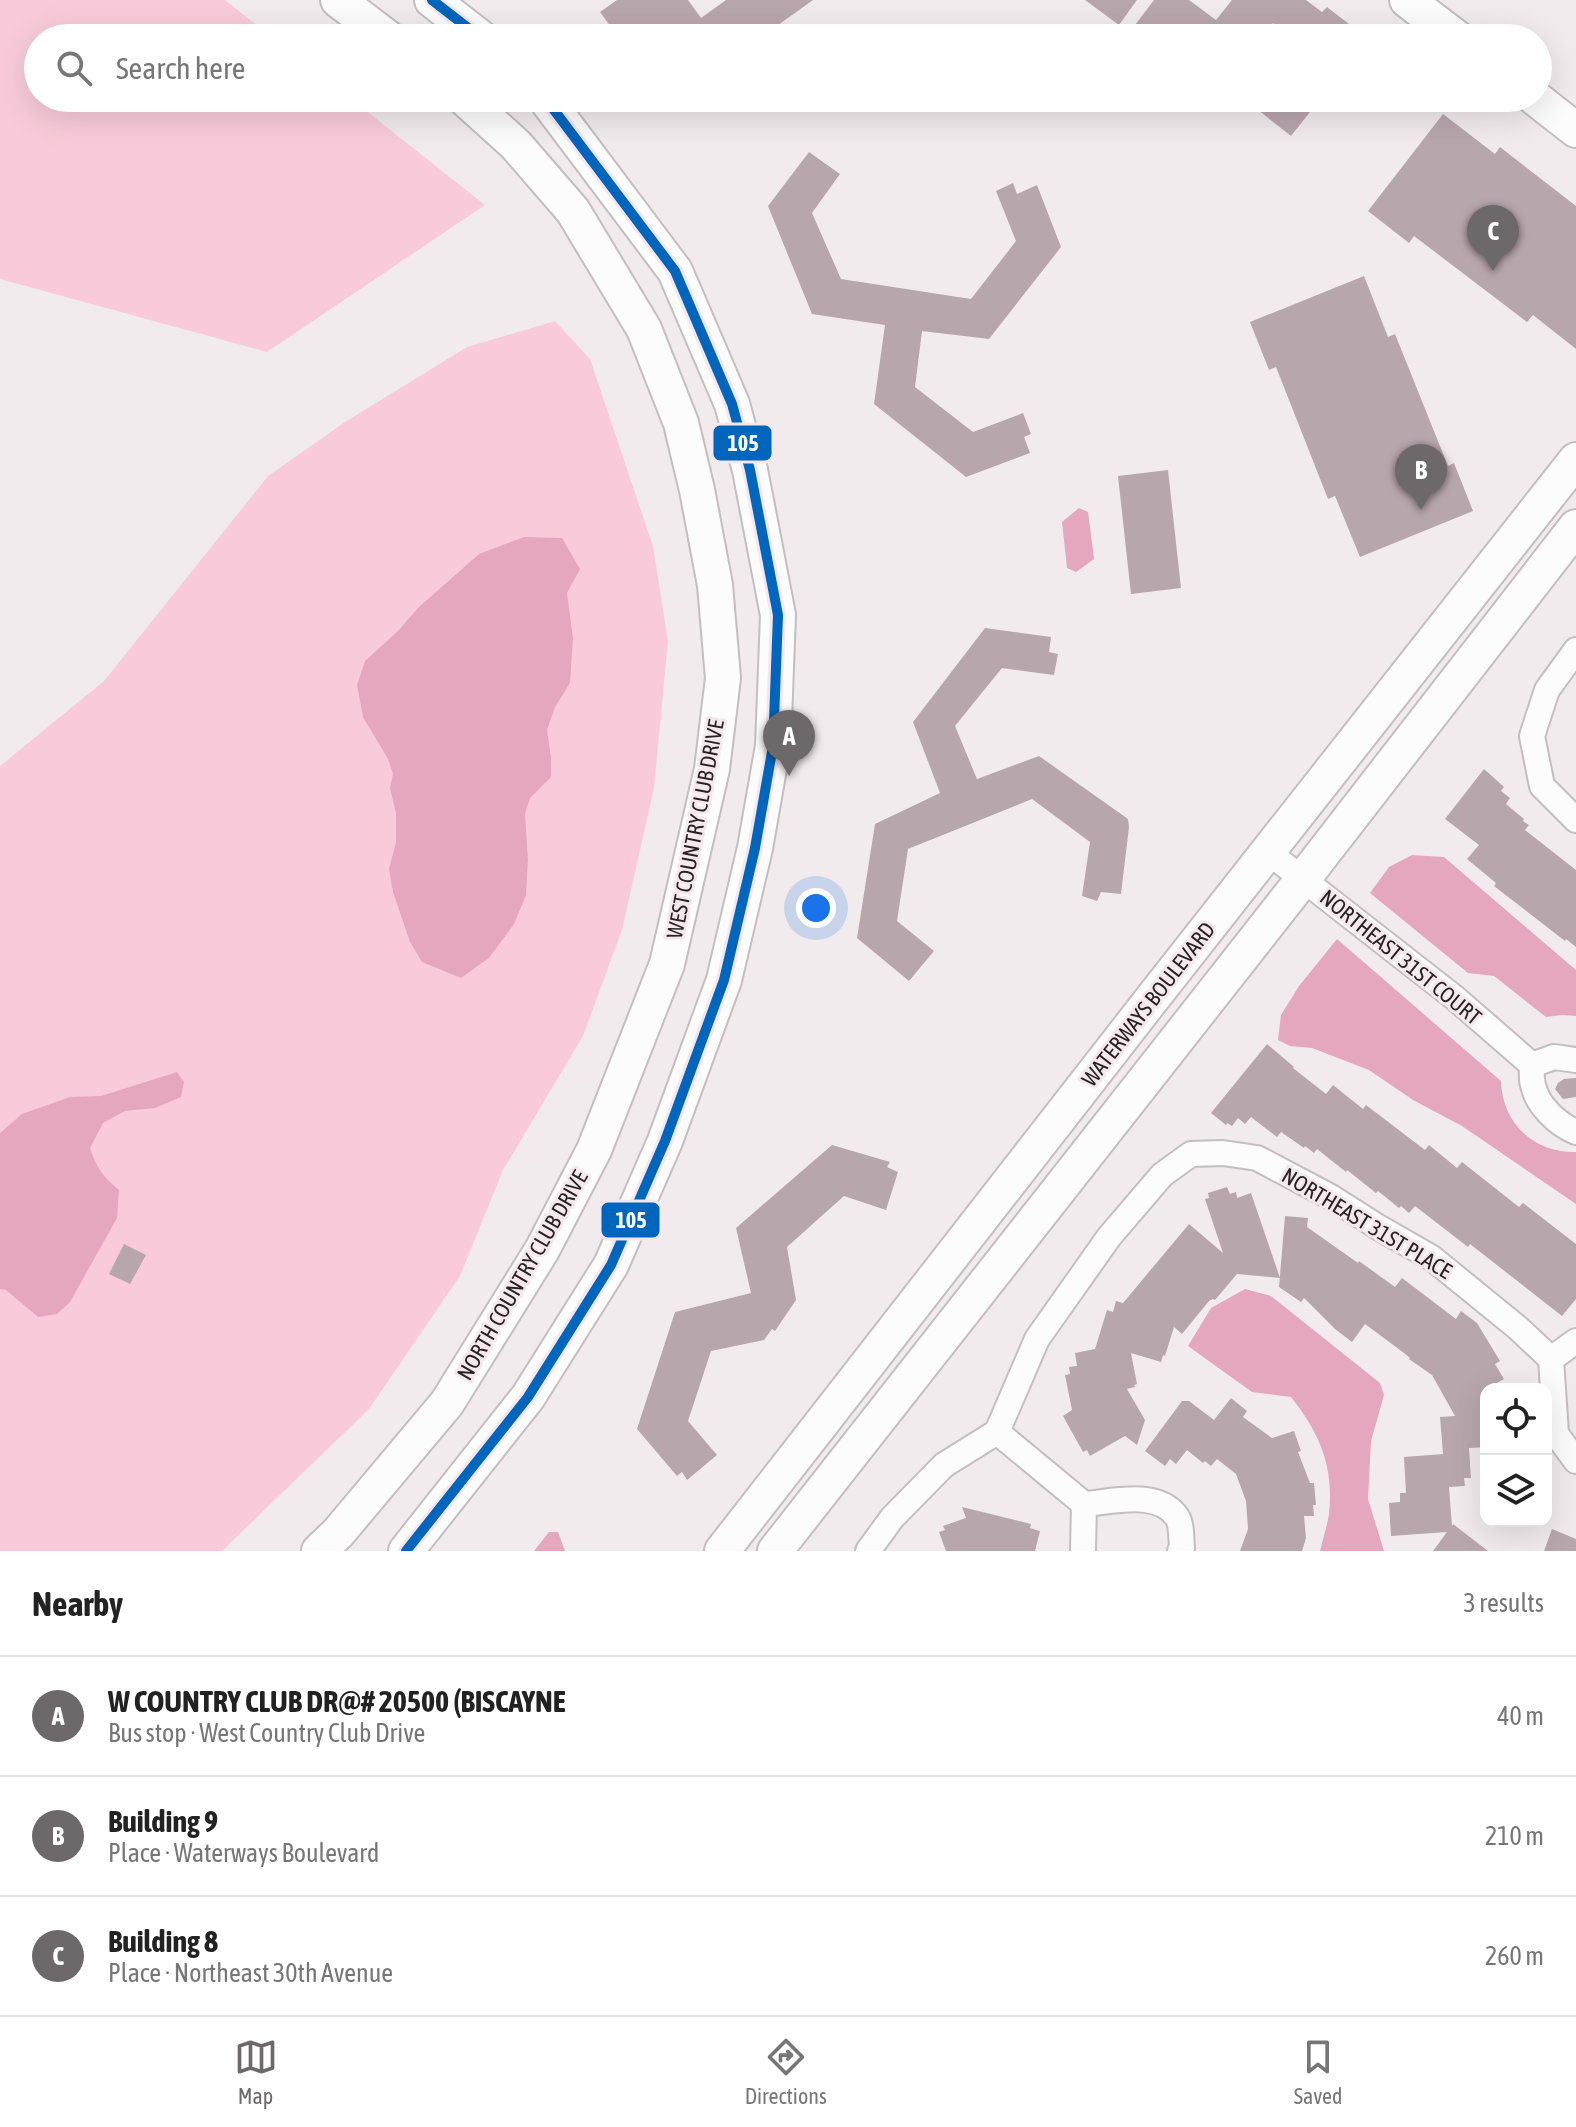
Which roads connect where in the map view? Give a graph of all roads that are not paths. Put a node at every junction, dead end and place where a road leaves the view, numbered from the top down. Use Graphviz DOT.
graph roads {
  1 [pos="338,0"];
  2 [pos="432,0"];
  3 [pos="1407,0"];
  4 [pos="370,24"];
  5 [pos="463,24"];
  6 [pos="1439,24"];
  7 [pos="1552,111"];
  8 [pos="479,112"];
  9 [pos="556,112"];
  10 [pos="1576,130"];
  11 [pos="1576,460"];
  12 [pos="1576,527"];
  13 [pos="1576,650"];
  14 [pos="1576,820"];
  15 [pos="1268,852"];
  16 [pos="1303,879"];
  17 [pos="667,964"];
  18 [pos="1576,1060"];
  19 [pos="1532,1065"];
  20 [pos="1576,1132"];
  21 [pos="1576,1341"];
  22 [pos="1551,1359"];
  23 [pos="997,1432"];
  24 [pos="1576,1461"];
  25 [pos="1084,1504"];
  26 [pos="319,1551"];
  27 [pos="406,1551"];
  28 [pos="722,1551"];
  29 [pos="775,1551"];
  30 [pos="868,1551"];
  31 [pos="1083,1551"];
  32 [pos="1180,1551"];
  1 -- 4 [label="street"];
  2 -- 5 [label="street"];
  3 -- 6 [label="street"];
  7 -- 10 [label="street"];
  8 -- 17 [label="street, WEST COUNTRY CLUB DRIVE"];
  9 -- 27 [label="street"];
  11 -- 15 [label="street, WATERWAYS BOULEVARD"];
  12 -- 16 [label="street, WATERWAYS BOULEVARD"];
  13 -- 14 [label="street"];
  15 -- 16 [label="street, NORTHEAST 31ST COURT"];
  15 -- 28 [label="street, WATERWAYS BOULEVARD"];
  16 -- 19 [label="street, NORTHEAST 31ST COURT"];
  16 -- 29 [label="street, WATERWAYS BOULEVARD"];
  17 -- 26 [label="street, NORTH COUNTRY CLUB DRIVE"];
  18 -- 19 [label="street"];
  19 -- 20 [label="street"];
  21 -- 22 [label="street"];
  22 -- 23 [label="street, NORTHEAST 31ST PLACE"];
  22 -- 24 [label="street"];
  23 -- 25 [label="street"];
  23 -- 30 [label="street"];
  25 -- 31 [label="street"];
  25 -- 32 [label="street"];
}
